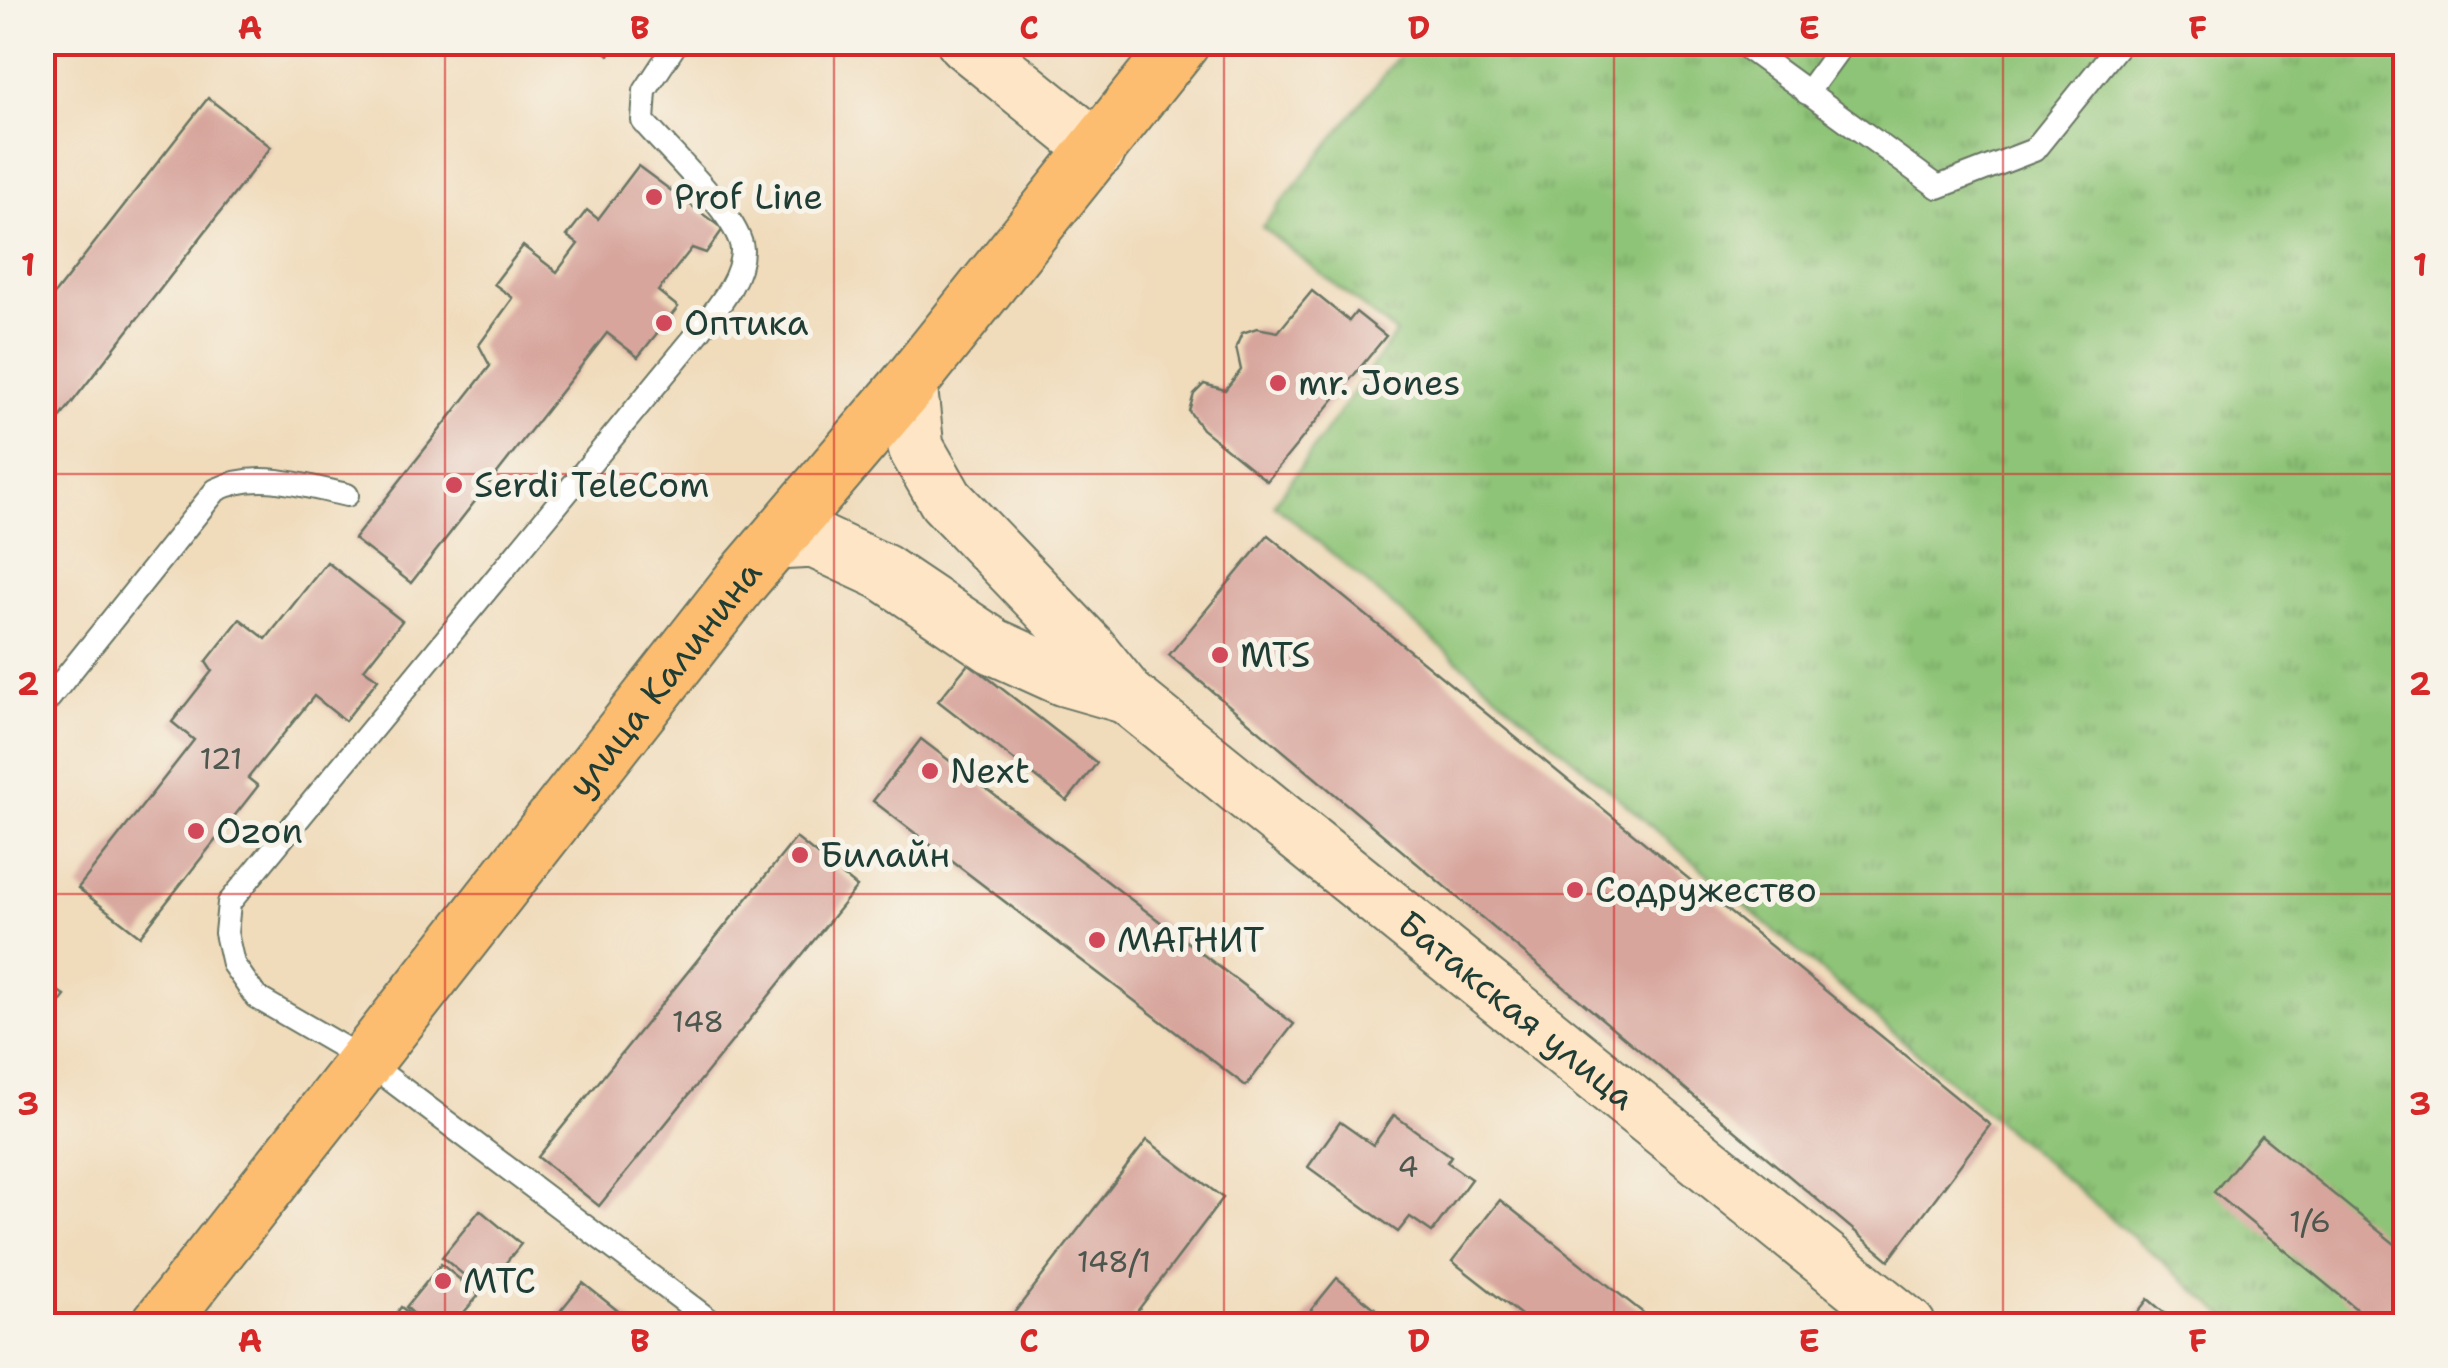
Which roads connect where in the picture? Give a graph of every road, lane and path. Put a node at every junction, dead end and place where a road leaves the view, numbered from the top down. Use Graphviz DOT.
graph roads {
  1 [pos="677,42"];
  2 [pos="965,42"];
  3 [pos="1182,42"];
  4 [pos="1739,42"];
  5 [pos="2122,42"];
  6 [pos="1839,44"];
  7 [pos="1807,92"];
  8 [pos="1098,150"];
  9 [pos="909,384"];
  10 [pos="347,495"];
  11 [pos="776,542"];
  12 [pos="1126,696"];
  13 [pos="42,708"];
  14 [pos="363,1059"];
  15 [pos="158,1326"];
  16 [pos="717,1326"];
  17 [pos="1908,1326"];
  1 -- 14 [label="lane"];
  2 -- 8 [label="main road"];
  3 -- 8 [label="main road, улица Калинина"];
  4 -- 7 [label="lane"];
  5 -- 7 [label="lane"];
  6 -- 7 [label="lane"];
  8 -- 9 [label="main road, улица Калинина"];
  9 -- 11 [label="main road, улица Калинина"];
  9 -- 12 [label="main road, Батакская улица"];
  10 -- 13 [label="lane"];
  11 -- 12 [label="main road, Батакская улица"];
  11 -- 14 [label="main road, улица Калинина"];
  12 -- 17 [label="main road, Батакская улица"];
  14 -- 15 [label="main road, улица Калинина"];
  14 -- 16 [label="lane"];
}
